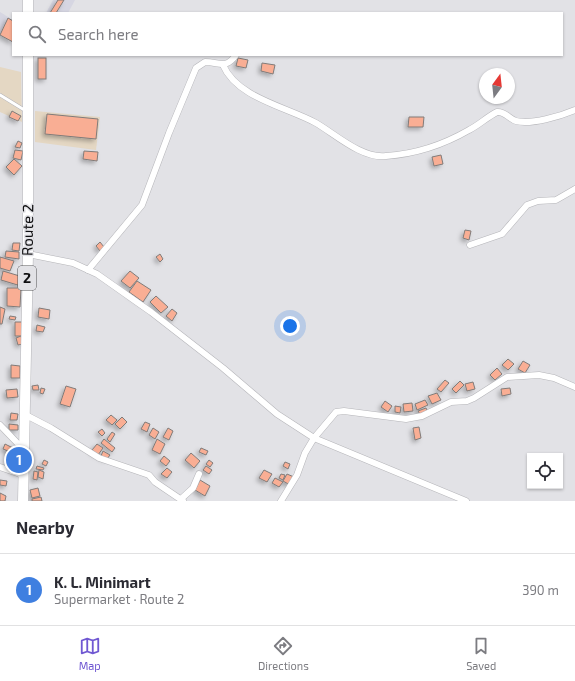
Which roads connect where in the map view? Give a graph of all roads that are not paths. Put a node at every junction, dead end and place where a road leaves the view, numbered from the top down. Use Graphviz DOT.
graph roads {
  1 [pos="28,0"];
  2 [pos="28,12"];
  3 [pos="28,56"];
  4 [pos="235,56"];
  5 [pos="223,65"];
  6 [pos="0,95"];
  7 [pos="575,110"];
  8 [pos="29,113"];
  9 [pos="575,189"];
  10 [pos="470,245"];
  11 [pos="28,254"];
  12 [pos="88,270"];
  13 [pos="575,387"];
  14 [pos="24,414"];
  15 [pos="0,425"];
  16 [pos="314,438"];
  17 [pos="24,450"];
  18 [pos="0,467"];
  19 [pos="23,474"];
  20 [pos="198,474"];
  21 [pos="182,500"];
  22 [pos="23,501"];
  23 [pos="281,501"];
  24 [pos="466,501"];
  1 -- 2 [label="highway"];
  3 -- 8 [label="highway, Route 2 / 2"];
  4 -- 5 [label="street"];
  5 -- 7 [label="street"];
  5 -- 12 [label="street"];
  6 -- 8 [label="lane"];
  8 -- 11 [label="highway, Route 2 / 2"];
  9 -- 10 [label="street"];
  11 -- 12 [label="street"];
  11 -- 14 [label="highway, Route 2 / 2"];
  12 -- 16 [label="street"];
  13 -- 16 [label="street"];
  14 -- 17 [label="highway, Route 2 / 2"];
  14 -- 21 [label="street"];
  15 -- 17 [label="street"];
  16 -- 23 [label="street"];
  16 -- 24 [label="street"];
  17 -- 19 [label="highway, Route 2 / 2"];
  18 -- 19 [label="street"];
  19 -- 22 [label="highway, Route 2 / 2"];
  20 -- 21 [label="street"];
}
